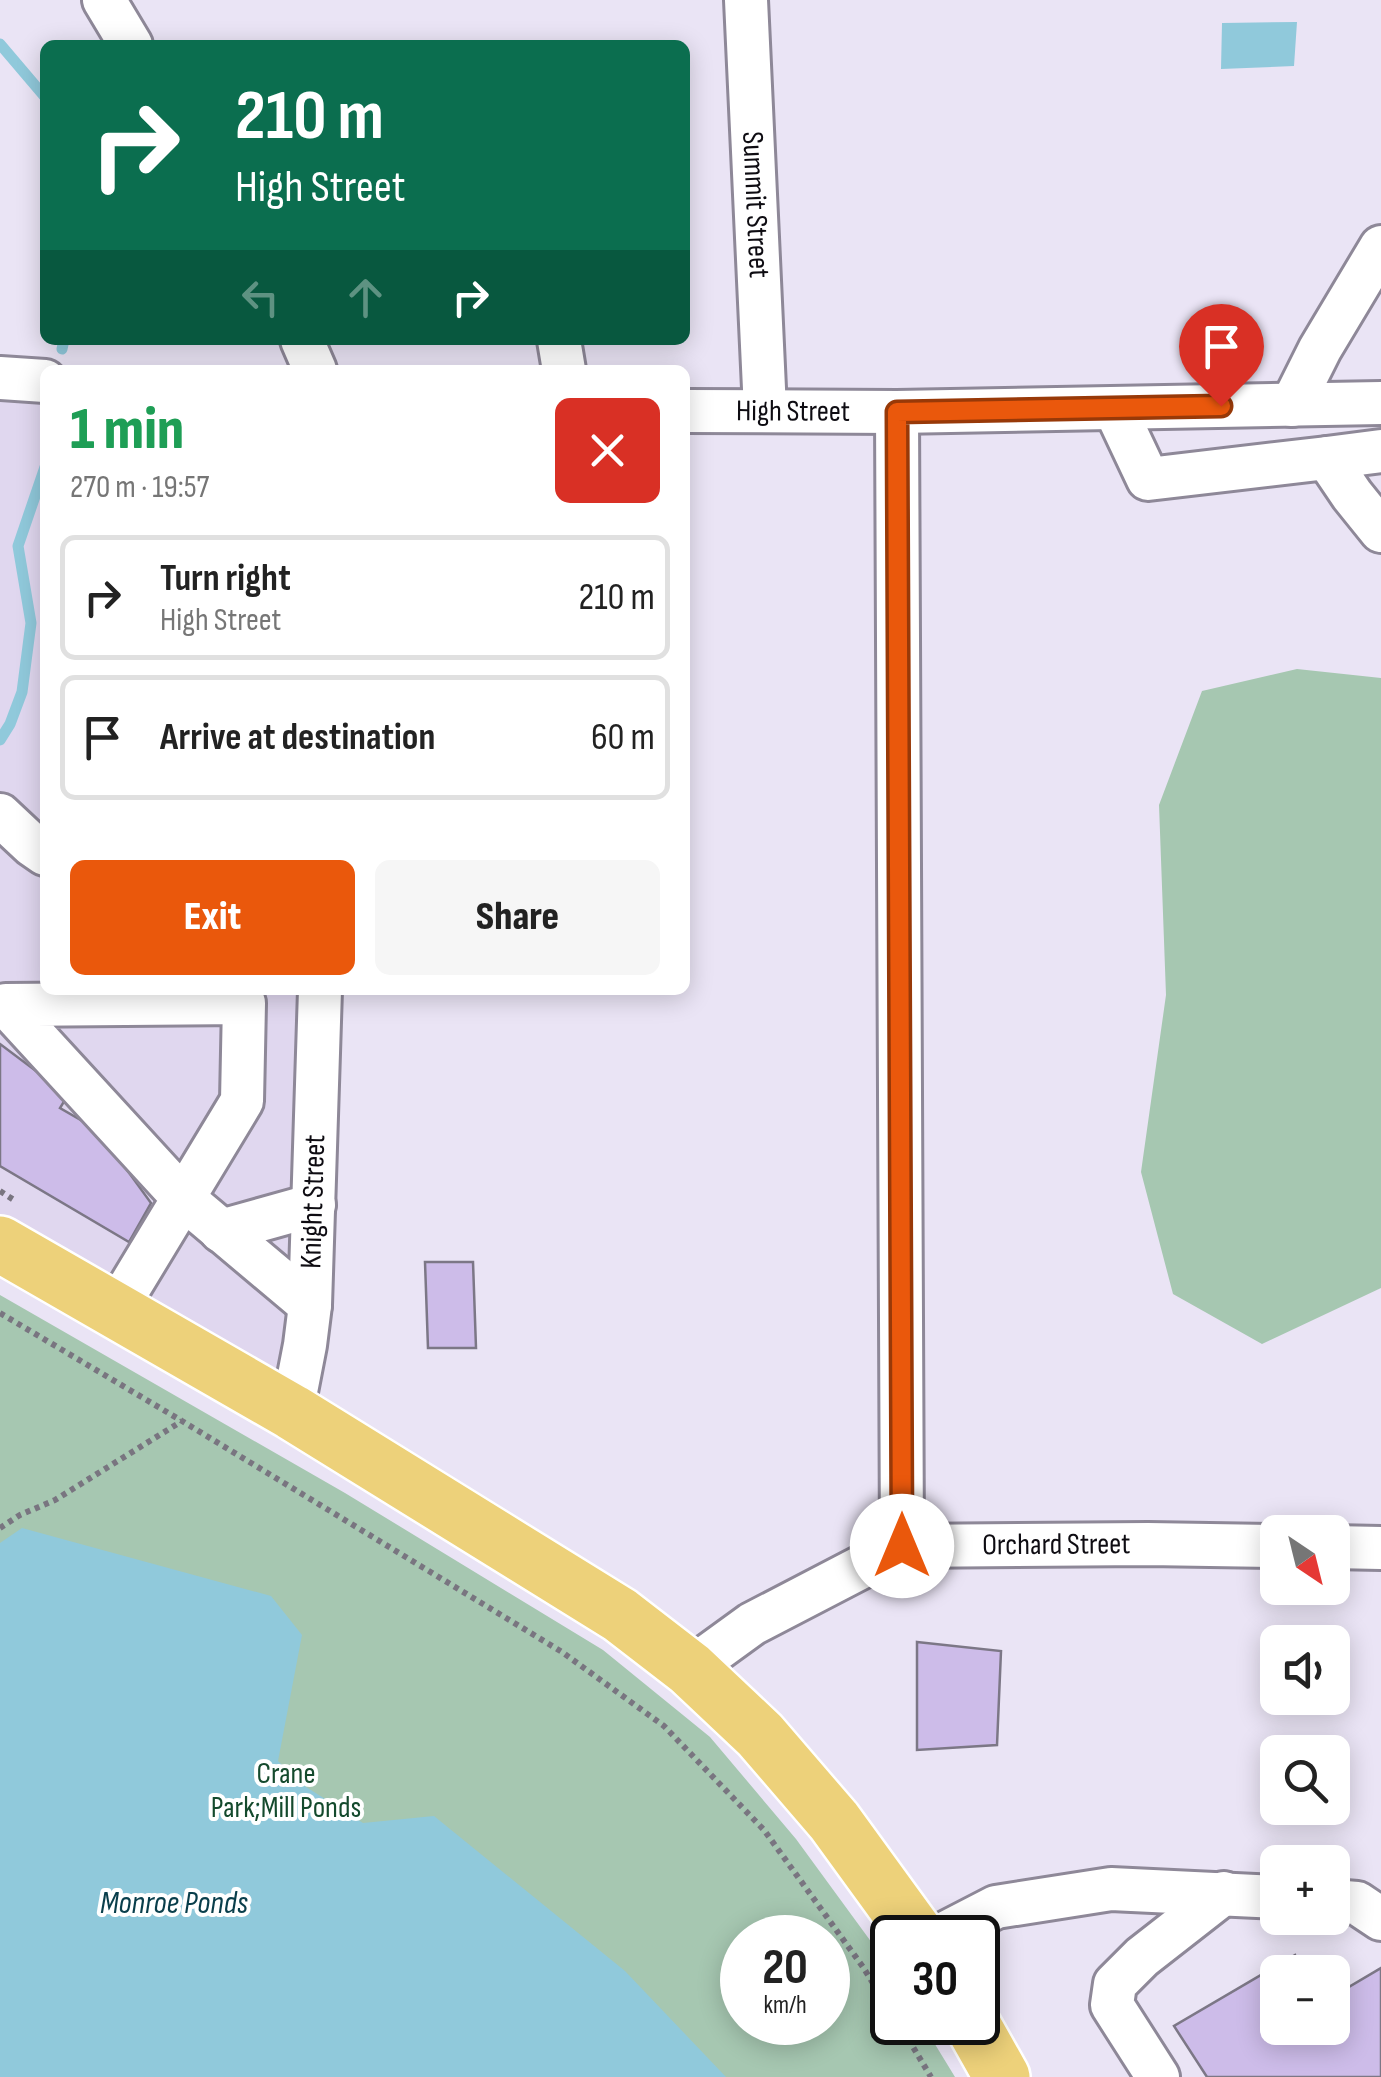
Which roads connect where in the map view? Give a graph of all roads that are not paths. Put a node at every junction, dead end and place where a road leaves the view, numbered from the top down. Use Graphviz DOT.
graph roads {
  1 [pos="104,0"];
  2 [pos="746,0"];
  3 [pos="128,40"];
  4 [pos="1381,247"];
  5 [pos="0,378"];
  6 [pos="40,380"];
  7 [pos="1381,403"];
  8 [pos="1292,405"];
  9 [pos="1115,408"];
  10 [pos="764,410"];
  11 [pos="690,411"];
  12 [pos="897,412"];
  13 [pos="1381,451"];
  14 [pos="1327,458"];
  15 [pos="1381,532"];
  16 [pos="0,815"];
  17 [pos="40,851"];
  18 [pos="320,995"];
  19 [pos="184,1199"];
  20 [pos="314,1204"];
  21 [pos="221,1232"];
  22 [pos="0,1244"];
  23 [pos="310,1305"];
  24 [pos="115,1311"];
  25 [pos="292,1412"];
  26 [pos="902,1546"];
  27 [pos="1260,1546"];
  28 [pos="1350,1547"];
  29 [pos="1381,1548"];
  30 [pos="690,1669"];
  31 [pos="1224,1892"];
  32 [pos="1260,1895"];
  33 [pos="1350,1904"];
  34 [pos="902,1915"];
  35 [pos="981,1915"];
  36 [pos="1381,1919"];
  37 [pos="984,2045"];
  38 [pos="1002,2077"];
  39 [pos="1158,2077"];
  1 -- 3 [label="street"];
  2 -- 10 [label="street, Summit Street"];
  4 -- 8 [label="street"];
  5 -- 6 [label="street"];
  7 -- 8 [label="street, High Street"];
  8 -- 9 [label="street, High Street"];
  9 -- 12 [label="street, High Street"];
  9 -- 14 [label="street"];
  10 -- 11 [label="street, High Street"];
  10 -- 12 [label="street, High Street"];
  12 -- 26 [label="street"];
  13 -- 14 [label="street"];
  14 -- 15 [label="street"];
  16 -- 17 [label="street"];
  18 -- 20 [label="street, Knight Street"];
  19 -- 19 [label="street"];
  19 -- 21 [label="street"];
  19 -- 24 [label="street"];
  20 -- 21 [label="street"];
  20 -- 23 [label="street, Knight Street"];
  21 -- 23 [label="street"];
  22 -- 24 [label="main road"];
  23 -- 25 [label="street, Knight Street"];
  24 -- 25 [label="main road"];
  25 -- 30 [label="main road"];
  26 -- 27 [label="street, Orchard Street"];
  26 -- 30 [label="street, Orchard Street"];
  28 -- 29 [label="street"];
  30 -- 34 [label="main road"];
  31 -- 32 [label="street"];
  31 -- 35 [label="street"];
  31 -- 39 [label="street"];
  33 -- 36 [label="street"];
  37 -- 38 [label="main road"];
}
